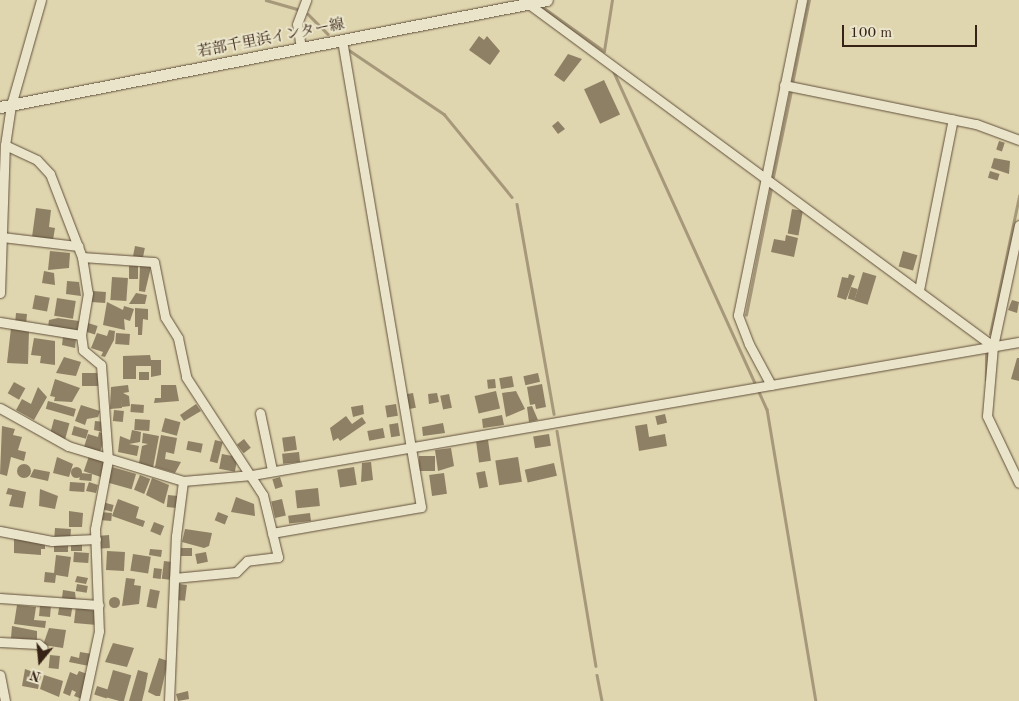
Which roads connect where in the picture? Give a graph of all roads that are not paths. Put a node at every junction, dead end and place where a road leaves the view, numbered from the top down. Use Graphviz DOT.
graph roads {
  1 [pos="41,0"];
  2 [pos="306,0"];
  3 [pos="547,0"];
  4 [pos="802,0"];
  5 [pos="526,2"];
  6 [pos="342,41"];
  7 [pos="302,48"];
  8 [pos="784,85"];
  9 [pos="6,106"];
  10 [pos="953,120"];
  11 [pos="1019,140"];
  12 [pos="5,146"];
  13 [pos="766,177"];
  14 [pos="1019,225"];
  15 [pos="2,236"];
  16 [pos="78,246"];
  17 [pos="82,257"];
  18 [pos="919,290"];
  19 [pos="0,293"];
  20 [pos="0,322"];
  21 [pos="81,335"];
  22 [pos="1019,342"];
  23 [pos="993,346"];
  24 [pos="768,385"];
  25 [pos="0,408"];
  26 [pos="260,413"];
  27 [pos="411,447"];
  28 [pos="108,460"];
  29 [pos="272,470"];
  30 [pos="252,475"];
  31 [pos="184,481"];
  32 [pos="1019,483"];
  33 [pos="0,531"];
  34 [pos="272,533"];
  35 [pos="96,539"];
  36 [pos="174,578"];
  37 [pos="0,598"];
  38 [pos="99,605"];
  39 [pos="0,642"];
  40 [pos="43,648"];
  41 [pos="0,674"];
  42 [pos="5,701"];
  43 [pos="84,701"];
  44 [pos="169,701"];
  1 -- 9 [label="street"];
  2 -- 7 [label="street"];
  3 -- 5 [label="main road, 若部千里浜インター線"];
  4 -- 8 [label="street"];
  5 -- 6 [label="main road, 若部千里浜インター線"];
  5 -- 13 [label="street"];
  6 -- 7 [label="main road, 若部千里浜インター線"];
  6 -- 27 [label="street"];
  7 -- 9 [label="main road, 若部千里浜インター線"];
  8 -- 10 [label="street"];
  8 -- 13 [label="street"];
  9 -- 12 [label="street"];
  10 -- 11 [label="street"];
  10 -- 18 [label="street"];
  12 -- 15 [label="street"];
  12 -- 16 [label="street"];
  13 -- 18 [label="street"];
  13 -- 24 [label="street"];
  14 -- 23 [label="street"];
  15 -- 16 [label="street"];
  15 -- 19 [label="street"];
  16 -- 17 [label="street"];
  17 -- 21 [label="street"];
  17 -- 30 [label="street"];
  18 -- 23 [label="street"];
  20 -- 21 [label="street"];
  21 -- 28 [label="street"];
  22 -- 23 [label="street"];
  23 -- 24 [label="street"];
  23 -- 32 [label="street"];
  24 -- 27 [label="street"];
  25 -- 28 [label="street"];
  26 -- 29 [label="street"];
  27 -- 29 [label="street"];
  27 -- 34 [label="street"];
  28 -- 31 [label="street"];
  28 -- 35 [label="street"];
  29 -- 30 [label="street"];
  30 -- 31 [label="street"];
  30 -- 34 [label="street"];
  31 -- 36 [label="street"];
  33 -- 35 [label="street"];
  34 -- 36 [label="street"];
  35 -- 38 [label="street"];
  36 -- 44 [label="street"];
  37 -- 38 [label="street"];
  38 -- 43 [label="street"];
  39 -- 40 [label="street"];
  41 -- 42 [label="street"];
}
